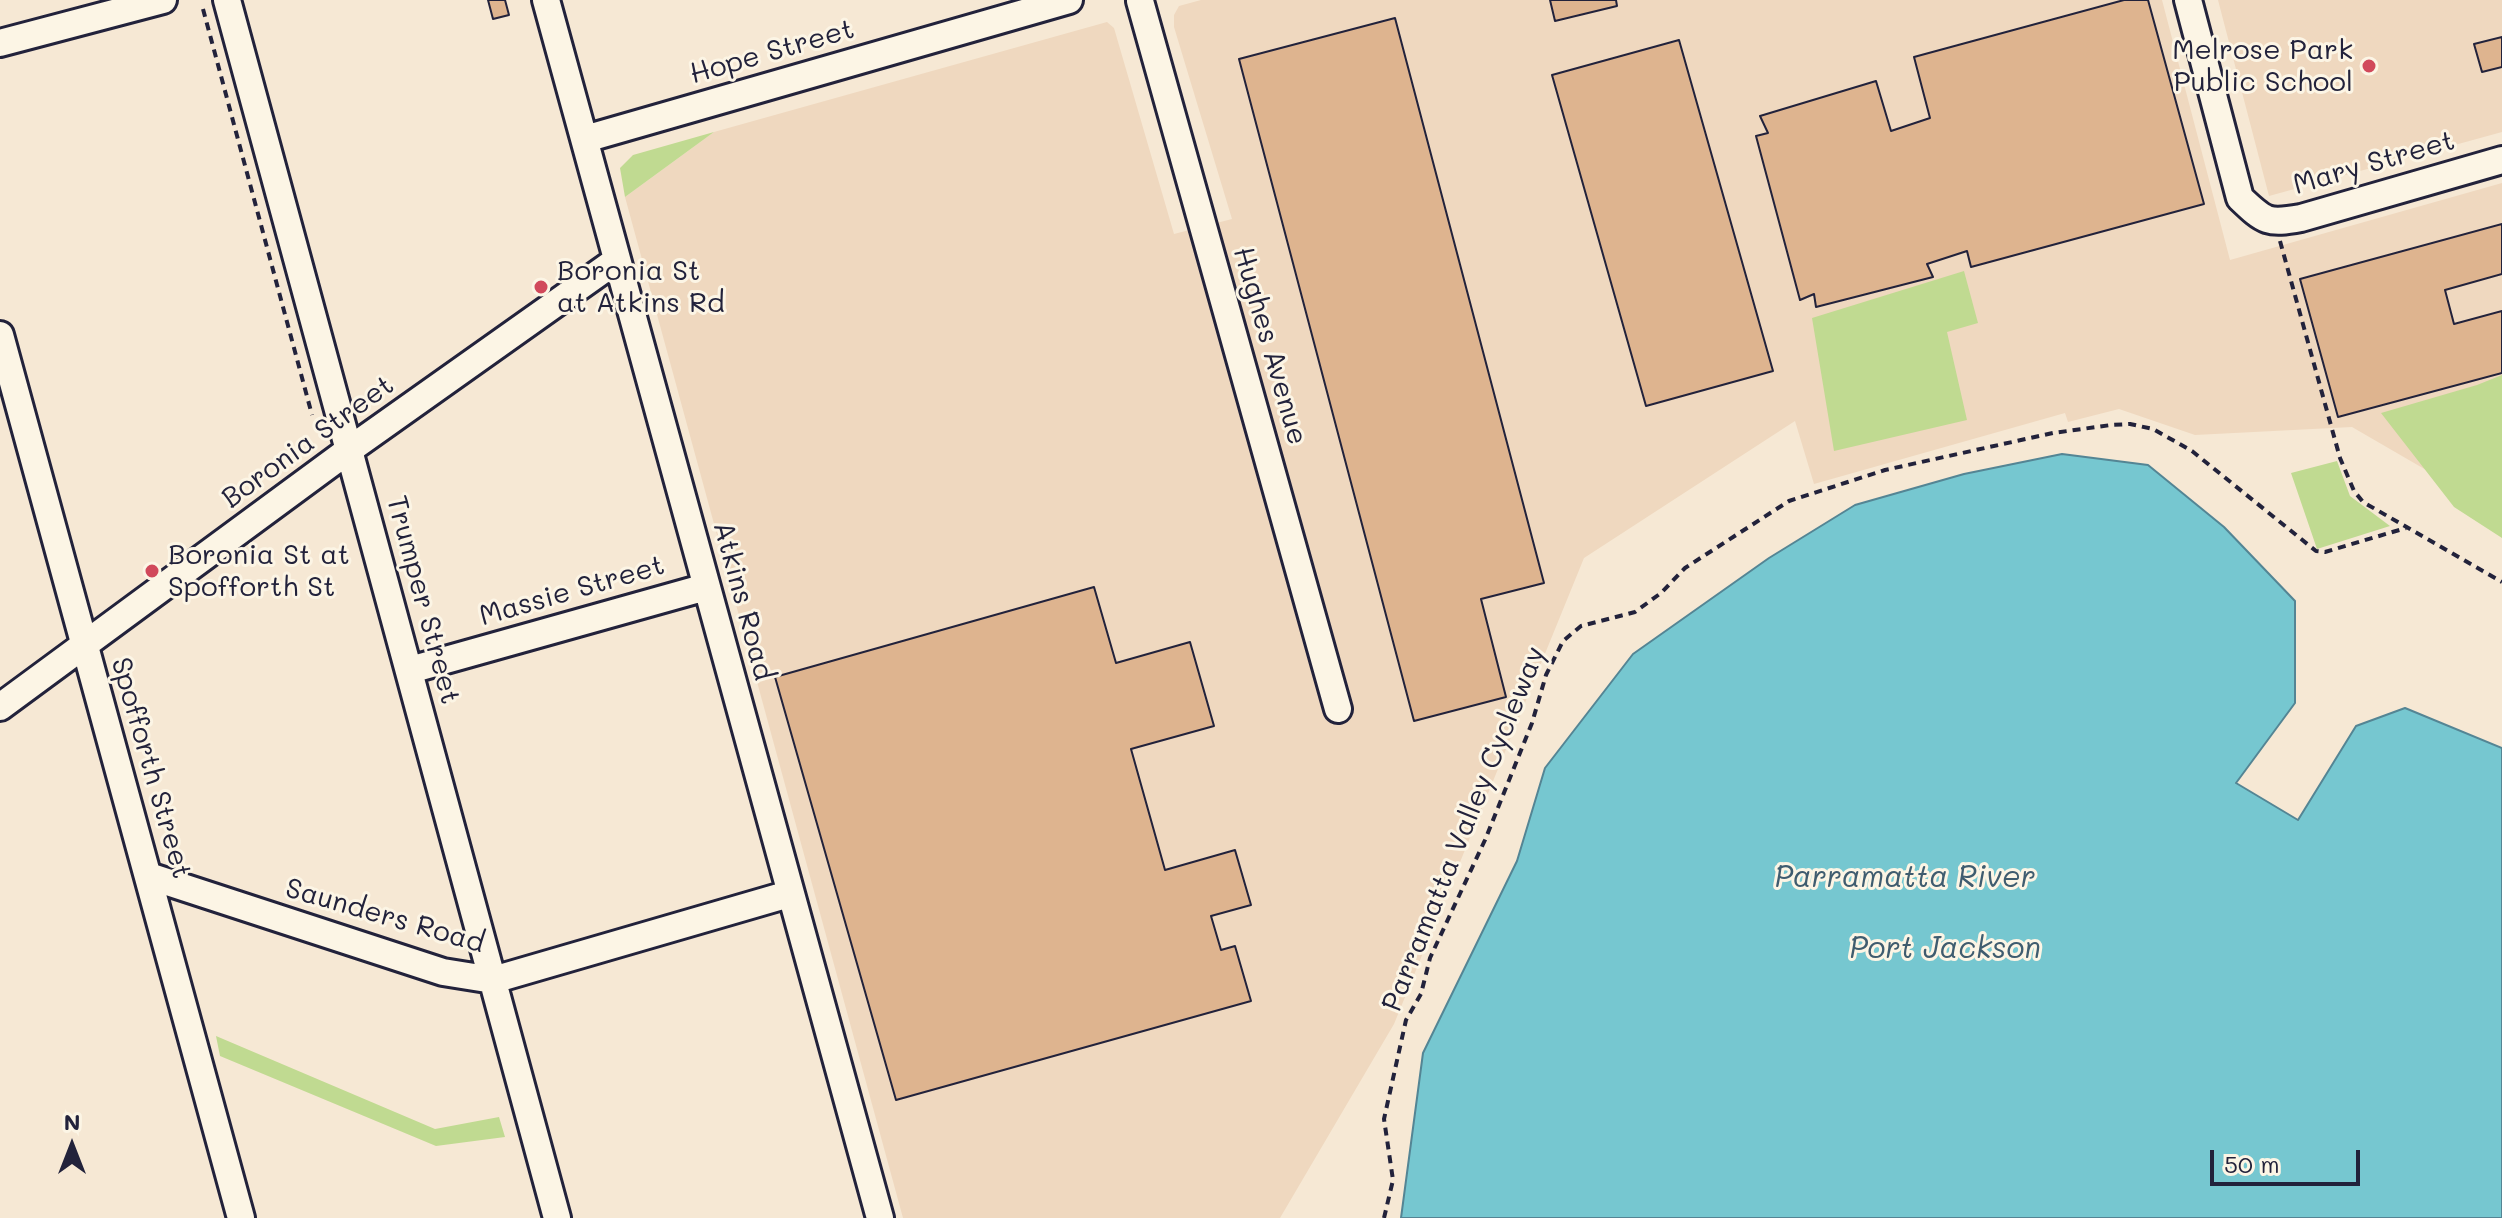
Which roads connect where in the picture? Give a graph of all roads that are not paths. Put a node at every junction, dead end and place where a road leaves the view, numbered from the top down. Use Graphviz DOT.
graph roads {
  1 [pos="163,0"];
  2 [pos="546,0"];
  3 [pos="1069,0"];
  4 [pos="1127,0"];
  5 [pos="1141,0"];
  6 [pos="2188,0"];
  7 [pos="215,5"];
  8 [pos="0,43"];
  9 [pos="585,139"];
  10 [pos="2502,160"];
  11 [pos="617,260"];
  12 [pos="0,335"];
  13 [pos="6,379"];
  14 [pos="349,450"];
  15 [pos="706,587"];
  16 [pos="83,647"];
  17 [pos="410,670"];
  18 [pos="0,707"];
  19 [pos="1338,709"];
  20 [pos="149,876"];
  21 [pos="789,894"];
  22 [pos="493,980"];
  23 [pos="241,1218"];
  24 [pos="557,1218"];
  25 [pos="880,1218"];
  1 -- 8 [label="street"];
  2 -- 9 [label="street, Atkins Road"];
  3 -- 9 [label="street, Hope Street"];
  4 -- 5 [label="street"];
  5 -- 19 [label="street, Hughes Avenue"];
  6 -- 10 [label="street, Mary Street"];
  7 -- 14 [label="street, Trumper Street"];
  9 -- 11 [label="street, Atkins Road"];
  11 -- 14 [label="street, Boronia Street"];
  11 -- 15 [label="street, Atkins Road"];
  12 -- 13 [label="street, Spofforth Street"];
  13 -- 16 [label="street, Spofforth Street"];
  14 -- 16 [label="street, Boronia Street"];
  14 -- 17 [label="street, Trumper Street"];
  15 -- 17 [label="street, Massie Street"];
  15 -- 21 [label="street, Atkins Road"];
  16 -- 18 [label="street, Boronia Street"];
  16 -- 20 [label="street, Spofforth Street"];
  17 -- 22 [label="street, Trumper Street"];
  20 -- 22 [label="street, Saunders Road"];
  20 -- 23 [label="street, Spofforth Street"];
  21 -- 22 [label="street, Saunders Road"];
  21 -- 25 [label="street, Atkins Road"];
  22 -- 24 [label="street, Trumper Street"];
}
